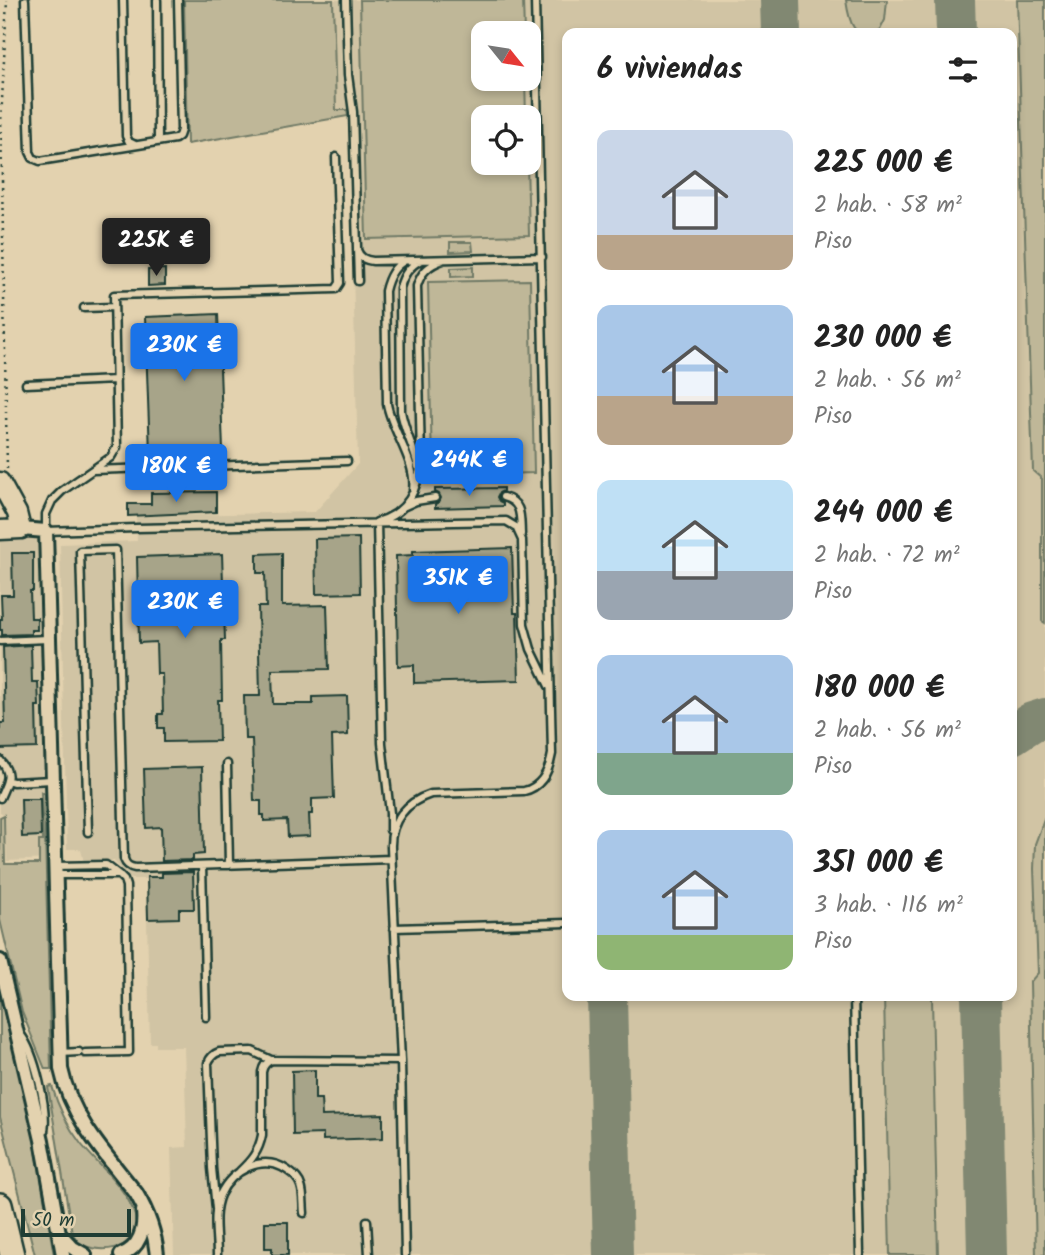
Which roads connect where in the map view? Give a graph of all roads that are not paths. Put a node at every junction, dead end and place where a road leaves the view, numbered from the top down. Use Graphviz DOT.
graph roads {
  1 [pos="25,0"];
  2 [pos="123,0"];
  3 [pos="157,0"];
  4 [pos="178,0"];
  5 [pos="346,0"];
  6 [pos="536,0"];
  7 [pos="158,141"];
  8 [pos="136,145"];
  9 [pos="336,157"];
  10 [pos="357,248"];
  11 [pos="542,257"];
  12 [pos="421,260"];
  13 [pos="443,260"];
  14 [pos="404,261"];
  15 [pos="358,281"];
  16 [pos="114,307"];
  17 [pos="84,309"];
  18 [pos="116,380"];
  19 [pos="26,384"];
  20 [pos="347,461"];
  21 [pos="90,471"];
  22 [pos="3,478"];
  23 [pos="419,479"];
  24 [pos="503,497"];
  25 [pos="435,498"];
  26 [pos="413,499"];
  27 [pos="377,523"];
  28 [pos="21,529"];
  29 [pos="0,530"];
  30 [pos="46,531"];
  31 [pos="522,540"];
  32 [pos="48,639"];
  33 [pos="0,641"];
  34 [pos="551,691"];
  35 [pos="0,760"];
  36 [pos="227,764"];
  37 [pos="8,779"];
  38 [pos="52,780"];
  39 [pos="0,798"];
  40 [pos="88,832"];
  41 [pos="390,839"];
  42 [pos="391,859"];
  43 [pos="229,864"];
  44 [pos="202,866"];
  45 [pos="55,870"];
  46 [pos="562,923"];
  47 [pos="394,928"];
  48 [pos="0,961"];
  49 [pos="854,1001"];
  50 [pos="206,1017"];
  51 [pos="59,1053"];
  52 [pos="272,1060"];
  53 [pos="401,1061"];
  54 [pos="240,1171"];
  55 [pos="142,1203"];
  56 [pos="0,1205"];
  57 [pos="216,1209"];
  58 [pos="304,1213"];
  59 [pos="368,1221"];
  60 [pos="58,1233"];
  61 [pos="12,1255"];
  62 [pos="63,1255"];
  63 [pos="85,1255"];
  64 [pos="121,1255"];
  65 [pos="158,1255"];
  66 [pos="217,1255"];
  67 [pos="369,1255"];
  68 [pos="405,1255"];
  69 [pos="860,1255"];
  1 -- 8 [label="lane"];
  2 -- 8 [label="lane"];
  3 -- 7 [label="lane"];
  4 -- 7 [label="lane"];
  5 -- 10 [label="lane"];
  6 -- 11 [label="lane"];
  7 -- 8 [label="lane"];
  9 -- 16 [label="lane"];
  10 -- 14 [label="lane"];
  10 -- 15 [label="lane"];
  11 -- 13 [label="lane"];
  11 -- 34 [label="lane"];
  12 -- 13 [label="lane"];
  12 -- 14 [label="lane"];
  12 -- 23 [label="lane"];
  13 -- 23 [label="lane"];
  14 -- 26 [label="lane"];
  16 -- 17 [label="lane"];
  16 -- 18 [label="lane"];
  18 -- 19 [label="lane"];
  18 -- 21 [label="lane"];
  20 -- 21 [label="lane"];
  21 -- 30 [label="lane"];
  22 -- 28 [label="street"];
  23 -- 26 [label="lane"];
  24 -- 31 [label="lane"];
  25 -- 26 [label="lane"];
  26 -- 27 [label="lane"];
  27 -- 30 [label="lane"];
  27 -- 31 [label="lane"];
  27 -- 41 [label="lane"];
  28 -- 29 [label="street"];
  28 -- 30 [label="street"];
  30 -- 32 [label="street"];
  31 -- 34 [label="lane"];
  32 -- 33 [label="lane"];
  32 -- 38 [label="street"];
  34 -- 41 [label="lane"];
  35 -- 37 [label="lane"];
  36 -- 43 [label="lane"];
  37 -- 38 [label="lane"];
  37 -- 39 [label="lane"];
  38 -- 45 [label="street"];
  40 -- 44 [label="lane"];
  41 -- 42 [label="lane"];
  42 -- 43 [label="lane"];
  42 -- 47 [label="lane"];
  43 -- 44 [label="lane"];
  44 -- 50 [label="lane"];
  45 -- 51 [label="street"];
  45 -- 51 [label="lane"];
  46 -- 47 [label="lane"];
  47 -- 53 [label="lane"];
  48 -- 60 [label="street"];
  49 -- 69 [label="lane"];
  51 -- 55 [label="street"];
  52 -- 53 [label="lane"];
  52 -- 54 [label="lane"];
  52 -- 57 [label="lane"];
  53 -- 68 [label="lane"];
  54 -- 57 [label="lane"];
  54 -- 58 [label="lane"];
  55 -- 64 [label="street"];
  55 -- 65 [label="street"];
  56 -- 61 [label="highway"];
  57 -- 66 [label="lane"];
  59 -- 67 [label="lane"];
  60 -- 62 [label="street"];
  60 -- 63 [label="street"];
}
